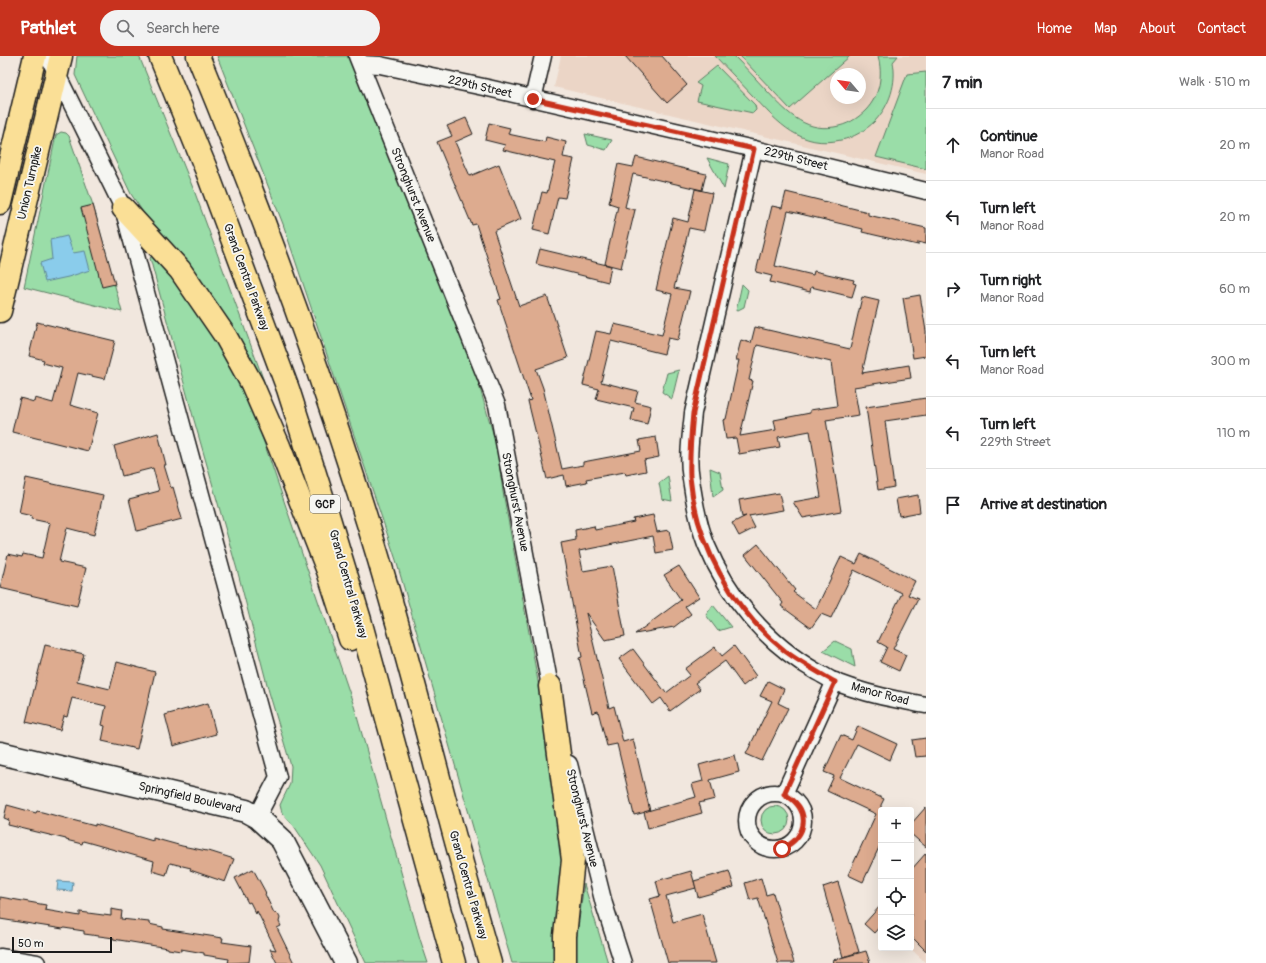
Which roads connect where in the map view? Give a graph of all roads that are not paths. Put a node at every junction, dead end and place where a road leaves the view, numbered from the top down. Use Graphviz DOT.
graph roads {
  1 [pos="34,56"];
  2 [pos="160,56"];
  3 [pos="198,56"];
  4 [pos="543,56"];
  5 [pos="359,60"];
  6 [pos="55,62"];
  7 [pos="533,99"];
  8 [pos="754,149"];
  9 [pos="926,191"];
  10 [pos="0,203"];
  11 [pos="123,208"];
  12 [pos="0,311"];
  13 [pos="835,682"];
  14 [pos="550,686"];
  15 [pos="926,705"];
  16 [pos="0,753"];
  17 [pos="784,794"];
  18 [pos="256,817"];
  19 [pos="436,900"];
  20 [pos="0,957"];
  21 [pos="36,963"];
  22 [pos="346,963"];
  23 [pos="454,963"];
  24 [pos="490,963"];
  25 [pos="565,963"];
  26 [pos="623,963"];
  1 -- 10 [label="main road, Union Turnpike"];
  2 -- 19 [label="main road, Grand Central Parkway / GCP"];
  3 -- 24 [label="main road, Grand Central Parkway"];
  4 -- 7 [label="street"];
  5 -- 7 [label="street, 229th Street"];
  5 -- 14 [label="street, Stronghurst Avenue"];
  6 -- 11 [label="street"];
  6 -- 12 [label="main road, Union Turnpike"];
  7 -- 8 [label="street, 229th Street"];
  8 -- 9 [label="street, 229th Street"];
  8 -- 13 [label="street, Manor Road"];
  11 -- 18 [label="street"];
  11 -- 19 [label="main road"];
  13 -- 15 [label="street, Manor Road"];
  13 -- 17 [label="street, Manor Road"];
  14 -- 25 [label="main road"];
  14 -- 26 [label="street, Stronghurst Avenue"];
  16 -- 18 [label="main road, Springfield Boulevard"];
  18 -- 22 [label="main road, Springfield Boulevard"];
  19 -- 23 [label="main road, Grand Central Parkway / GCP"];
  20 -- 21 [label="street"];
}
